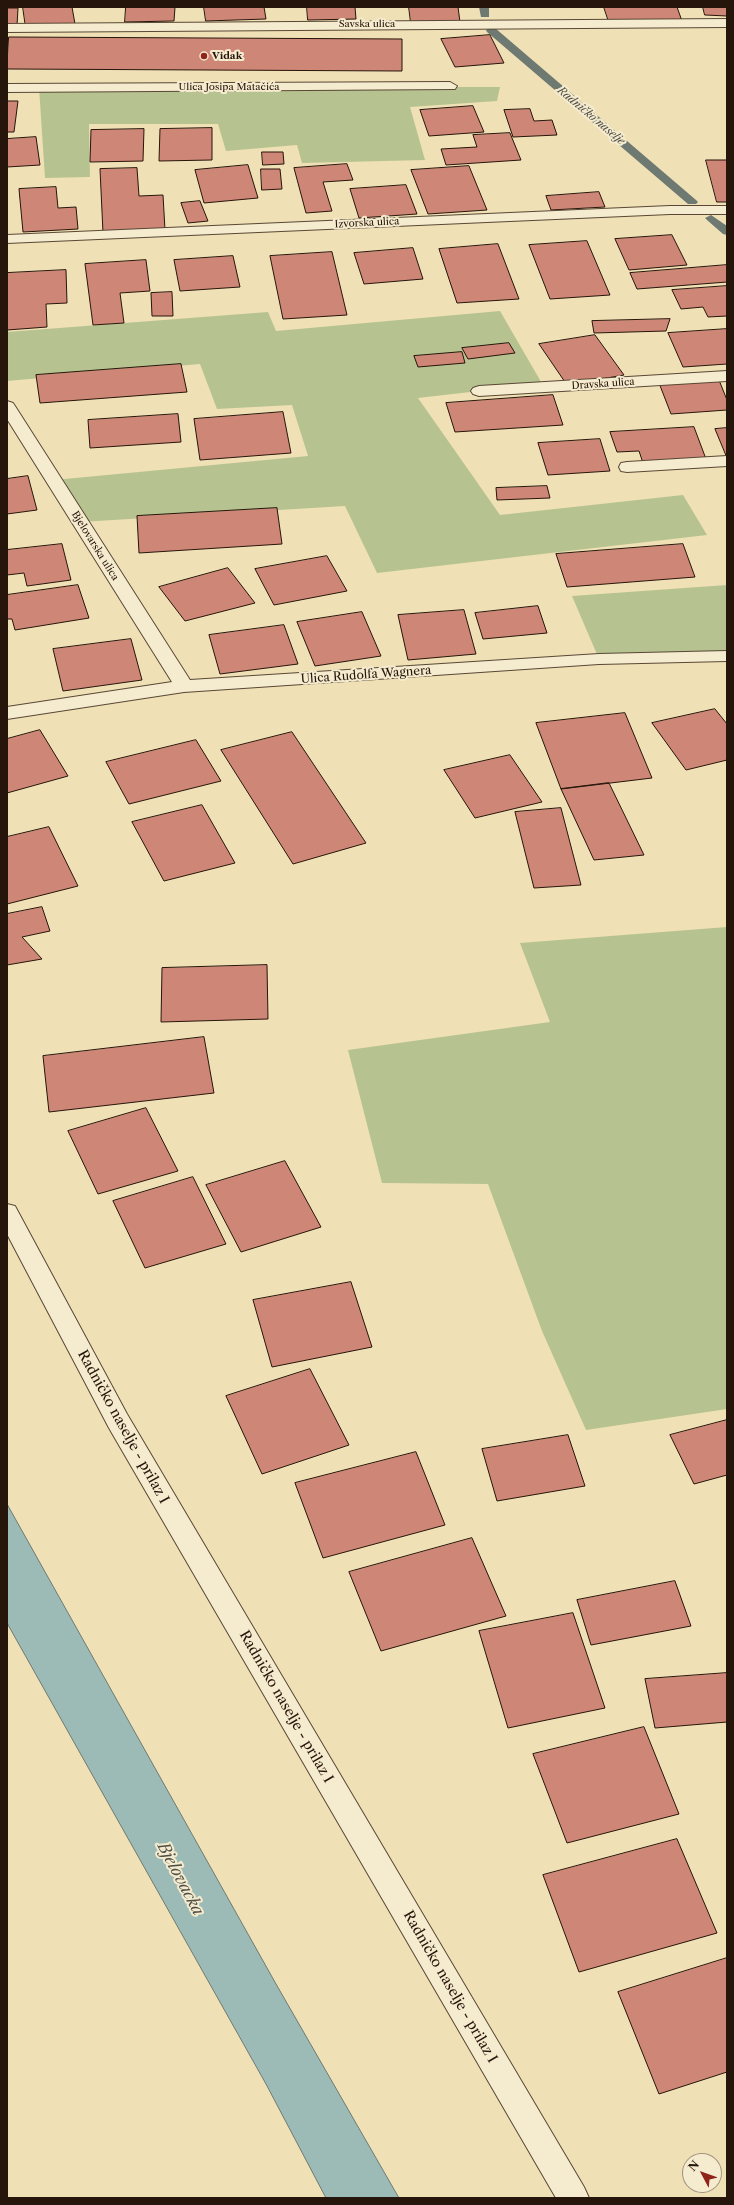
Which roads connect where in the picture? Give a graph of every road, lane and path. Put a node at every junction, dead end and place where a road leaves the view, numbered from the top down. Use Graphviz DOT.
graph roads {
  1 [pos="727,23"];
  2 [pos="7,28"];
  3 [pos="450,86"];
  4 [pos="7,88"];
  5 [pos="727,210"];
  6 [pos="7,239"];
  7 [pos="727,376"];
  8 [pos="480,391"];
  9 [pos="7,406"];
  10 [pos="727,461"];
  11 [pos="627,467"];
  12 [pos="727,656"];
  13 [pos="184,686"];
  14 [pos="7,713"];
  15 [pos="7,1212"];
  16 [pos="573,2198"];
  1 -- 2 [label="street, Savska ulica"];
  3 -- 4 [label="street, Ulica Josipa Matačića"];
  5 -- 6 [label="street, Izvorska ulica"];
  7 -- 8 [label="street, Dravska ulica"];
  9 -- 13 [label="street, Bjelovarska ulica"];
  10 -- 11 [label="street"];
  12 -- 13 [label="street, Ulica Rudolfa Wagnera"];
  13 -- 14 [label="street, Ulica Rudolfa Wagnera"];
  15 -- 16 [label="street, Radničko naselje - prilaz I"];
}
